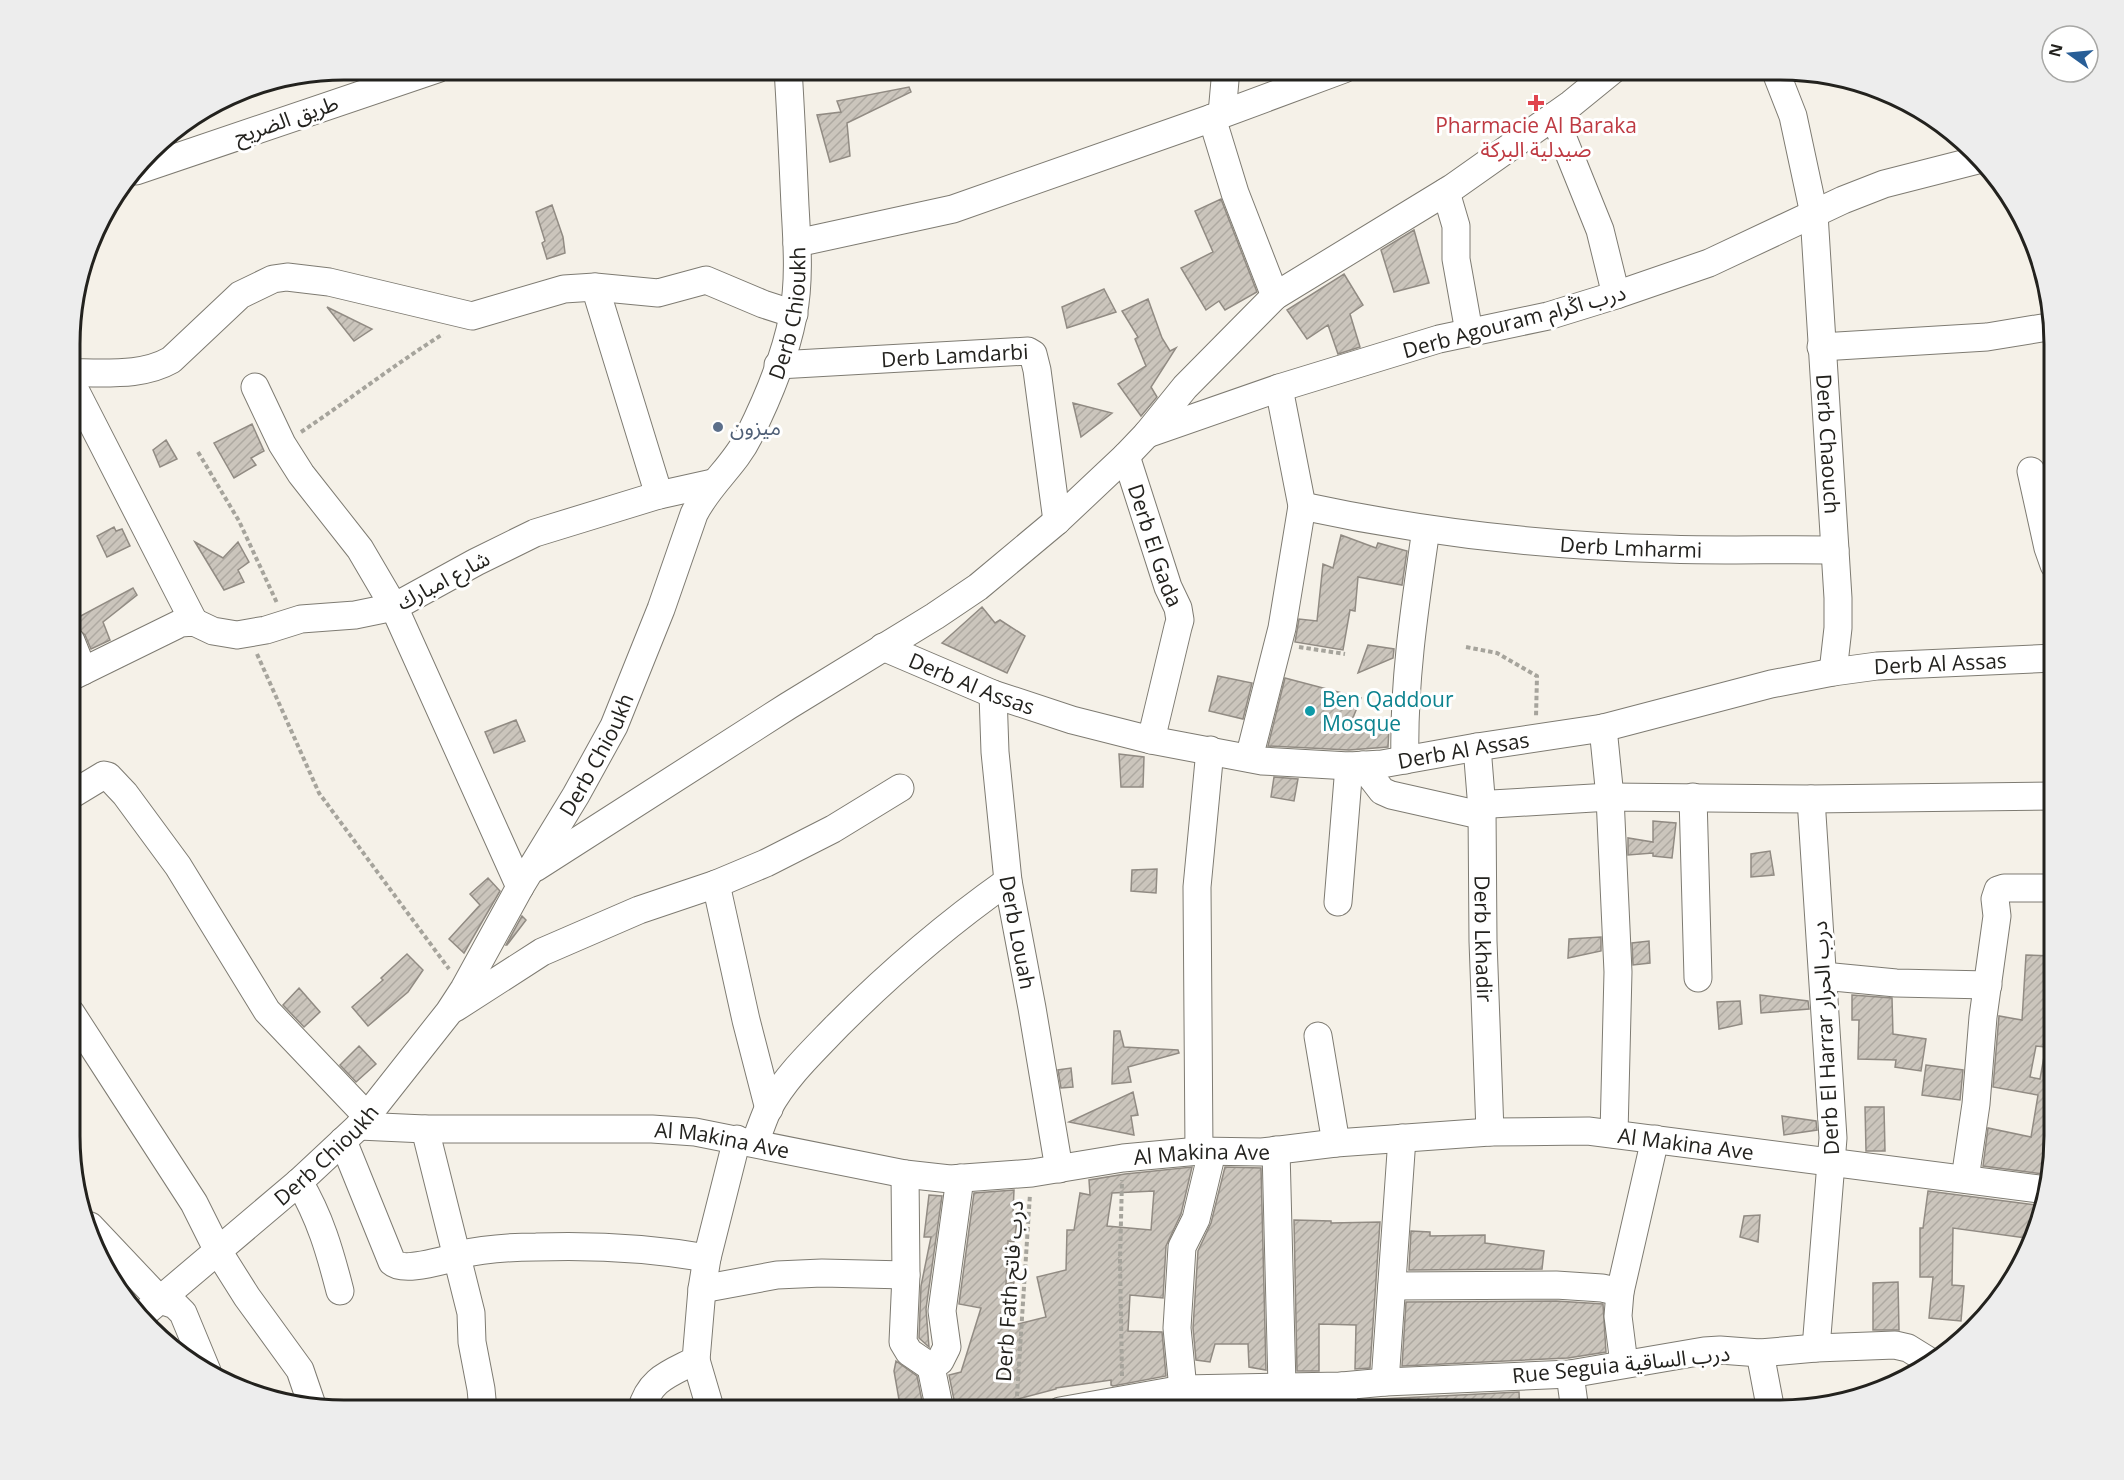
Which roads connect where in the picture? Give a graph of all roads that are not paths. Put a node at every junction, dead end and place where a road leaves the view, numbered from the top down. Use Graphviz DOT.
graph roads {
  1 [pos="407,79"];
  2 [pos="789,79"];
  3 [pos="1224,79"];
  4 [pos="1317,79"];
  5 [pos="1601,79"];
  6 [pos="1779,79"];
  7 [pos="1217,116"];
  8 [pos="1554,116"];
  9 [pos="1971,162"];
  10 [pos="148,167"];
  11 [pos="1446,192"];
  12 [pos="1814,214"];
  13 [pos="797,243"];
  14 [pos="596,287"];
  15 [pos="1616,295"];
  16 [pos="1275,296"];
  17 [pos="794,314"];
  18 [pos="2044,328"];
  19 [pos="1469,332"];
  20 [pos="1821,347"];
  21 [pos="778,365"];
  22 [pos="80,373"];
  23 [pos="255,387"];
  24 [pos="1279,388"];
  25 [pos="80,400"];
  26 [pos="1147,434"];
  27 [pos="1126,456"];
  28 [pos="2031,471"];
  29 [pos="713,483"];
  30 [pos="659,495"];
  31 [pos="1302,506"];
  32 [pos="1057,521"];
  33 [pos="1426,529"];
  34 [pos="2044,530"];
  35 [pos="1835,550"];
  36 [pos="394,607"];
  37 [pos="194,622"];
  38 [pos="882,647"];
  39 [pos="2044,658"];
  40 [pos="80,672"];
  41 [pos="1833,672"];
  42 [pos="993,694"];
  43 [pos="1603,728"];
  44 [pos="1151,740"];
  45 [pos="1477,747"];
  46 [pos="1209,750"];
  47 [pos="1249,758"];
  48 [pos="1405,760"];
  49 [pos="1356,765"];
  50 [pos="900,788"];
  51 [pos="80,790"];
  52 [pos="2044,796"];
  53 [pos="1610,797"];
  54 [pos="1693,797"];
  55 [pos="1811,799"];
  56 [pos="1482,809"];
  57 [pos="525,879"];
  58 [pos="1008,881"];
  59 [pos="716,884"];
  60 [pos="2044,888"];
  61 [pos="1338,902"];
  62 [pos="1823,976"];
  63 [pos="1698,978"];
  64 [pos="1988,985"];
  65 [pos="449,1012"];
  66 [pos="80,1027"];
  67 [pos="1318,1036"];
  68 [pos="769,1109"];
  69 [pos="356,1128"];
  70 [pos="426,1130"];
  71 [pos="1490,1132"];
  72 [pos="1614,1134"];
  73 [pos="1402,1138"];
  74 [pos="1655,1139"];
  75 [pos="746,1141"];
  76 [pos="1336,1143"];
  77 [pos="1276,1150"];
  78 [pos="1206,1151"];
  79 [pos="1832,1164"];
  80 [pos="1059,1169"];
  81 [pos="905,1174"];
  82 [pos="960,1178"];
  83 [pos="1965,1179"];
  84 [pos="299,1182"];
  85 [pos="2039,1189"];
  86 [pos="102,1242"];
  87 [pos="218,1251"];
  88 [pos="457,1256"];
  89 [pos="707,1258"];
  90 [pos="906,1275"];
  91 [pos="1392,1286"];
  92 [pos="702,1289"];
  93 [pos="340,1291"];
  94 [pos="1620,1292"];
  95 [pos="151,1307"];
  96 [pos="1816,1348"];
  97 [pos="1761,1353"];
  98 [pos="1924,1358"];
  99 [pos="202,1359"];
  100 [pos="696,1360"];
  101 [pos="1624,1364"];
  102 [pos="931,1368"];
  103 [pos="1570,1374"];
  104 [pos="1385,1382"];
  105 [pos="1282,1386"];
  106 [pos="1183,1389"];
  107 [pos="310,1398"];
  108 [pos="1344,1398"];
  109 [pos="481,1400"];
  110 [pos="644,1400"];
  111 [pos="708,1400"];
  112 [pos="938,1400"];
  113 [pos="1117,1400"];
  114 [pos="1574,1400"];
  115 [pos="1769,1400"];
  1 -- 10 [label="street, طريق الضريح"];
  2 -- 13 [label="street, Derb Chioukh"];
  3 -- 7 [label="street"];
  4 -- 7 [label="street"];
  5 -- 8 [label="street"];
  6 -- 12 [label="street, Derb Chaouch"];
  7 -- 13 [label="street"];
  7 -- 16 [label="street"];
  8 -- 11 [label="street"];
  8 -- 15 [label="street"];
  9 -- 12 [label="street, Derb Agouram درب اڭرام"];
  11 -- 16 [label="street"];
  11 -- 19 [label="street"];
  12 -- 15 [label="street, Derb Agouram درب اڭرام"];
  12 -- 20 [label="street, Derb Chaouch"];
  13 -- 17 [label="street, Derb Chioukh"];
  14 -- 17 [label="street"];
  14 -- 22 [label="street"];
  14 -- 30 [label="street"];
  15 -- 19 [label="street, Derb Agouram درب اڭرام"];
  16 -- 26 [label="street"];
  17 -- 21 [label="street, Derb Chioukh"];
  18 -- 20 [label="street"];
  19 -- 24 [label="street, Derb Agouram درب اڭرام"];
  20 -- 35 [label="street, Derb Chaouch"];
  21 -- 29 [label="street, Derb Chioukh"];
  21 -- 32 [label="street, Derb Lamdarbi"];
  23 -- 36 [label="street"];
  24 -- 26 [label="street, Derb Agouram درب اڭرام"];
  24 -- 31 [label="street"];
  25 -- 37 [label="street"];
  26 -- 27 [label="street"];
  27 -- 32 [label="street"];
  27 -- 44 [label="street, Derb El Gada"];
  28 -- 34 [label="street"];
  29 -- 30 [label="street, شارع امبارك"];
  29 -- 57 [label="street, Derb Chioukh"];
  30 -- 36 [label="street, شارع امبارك"];
  31 -- 33 [label="street, Derb Lmharmi"];
  31 -- 47 [label="street"];
  32 -- 38 [label="street"];
  33 -- 35 [label="street, Derb Lmharmi"];
  33 -- 48 [label="street"];
  35 -- 41 [label="street, Derb Chaouch"];
  36 -- 37 [label="street, شارع امبارك"];
  36 -- 57 [label="street"];
  37 -- 40 [label="street"];
  38 -- 42 [label="street, Derb Al Assas"];
  38 -- 57 [label="street"];
  39 -- 41 [label="street, Derb Al Assas"];
  41 -- 43 [label="street, Derb Al Assas"];
  42 -- 44 [label="street, Derb Al Assas"];
  42 -- 58 [label="street, Derb Louah"];
  43 -- 45 [label="street, Derb Al Assas"];
  43 -- 53 [label="street"];
  44 -- 46 [label="street, Derb Al Assas"];
  45 -- 48 [label="street, Derb Al Assas"];
  45 -- 56 [label="street, Derb Lkhadir"];
  46 -- 47 [label="street, Derb Al Assas"];
  46 -- 78 [label="street"];
  47 -- 49 [label="street, Derb Al Assas"];
  48 -- 49 [label="street, Derb Al Assas"];
  49 -- 56 [label="street"];
  49 -- 61 [label="street"];
  50 -- 59 [label="street"];
  51 -- 69 [label="street"];
  52 -- 55 [label="street"];
  53 -- 54 [label="street"];
  53 -- 56 [label="street"];
  53 -- 72 [label="street"];
  54 -- 55 [label="street"];
  54 -- 63 [label="street"];
  55 -- 62 [label="street, Derb El Harrar درب الحرار"];
  56 -- 71 [label="street, Derb Lkhadir"];
  57 -- 65 [label="street, Derb Chioukh"];
  58 -- 68 [label="street"];
  58 -- 80 [label="street, Derb Louah"];
  59 -- 65 [label="street"];
  59 -- 68 [label="street"];
  60 -- 64 [label="street"];
  62 -- 64 [label="street"];
  62 -- 79 [label="street, Derb El Harrar درب الحرار"];
  64 -- 83 [label="street"];
  65 -- 69 [label="street, Derb Chioukh"];
  66 -- 87 [label="street"];
  67 -- 76 [label="street"];
  68 -- 75 [label="street"];
  69 -- 70 [label="street, Al Makina Ave"];
  69 -- 84 [label="street, Derb Chioukh"];
  69 -- 88 [label="street"];
  70 -- 75 [label="street, Al Makina Ave"];
  70 -- 88 [label="street"];
  71 -- 72 [label="street, Al Makina Ave"];
  71 -- 73 [label="street, Al Makina Ave"];
  72 -- 74 [label="street, Al Makina Ave"];
  73 -- 76 [label="street, Al Makina Ave"];
  73 -- 91 [label="street"];
  74 -- 79 [label="street, Al Makina Ave"];
  74 -- 94 [label="street"];
  75 -- 81 [label="street, Al Makina Ave"];
  75 -- 89 [label="street"];
  76 -- 77 [label="street, Al Makina Ave"];
  77 -- 78 [label="street, Al Makina Ave"];
  77 -- 105 [label="street"];
  78 -- 80 [label="street, Al Makina Ave"];
  78 -- 106 [label="street"];
  79 -- 83 [label="street, Al Makina Ave"];
  79 -- 96 [label="street, Derb El Harrar درب الحرار"];
  80 -- 82 [label="street, Al Makina Ave"];
  81 -- 82 [label="street, Al Makina Ave"];
  81 -- 90 [label="street"];
  82 -- 102 [label="street"];
  83 -- 85 [label="street, Al Makina Ave"];
  84 -- 87 [label="street, Derb Chioukh"];
  84 -- 93 [label="street"];
  86 -- 95 [label="street"];
  87 -- 95 [label="street, Derb Chioukh"];
  87 -- 107 [label="street"];
  88 -- 89 [label="street"];
  88 -- 109 [label="street"];
  89 -- 92 [label="street"];
  90 -- 92 [label="street"];
  90 -- 102 [label="street"];
  91 -- 94 [label="street"];
  91 -- 104 [label="street"];
  92 -- 100 [label="street"];
  94 -- 101 [label="street"];
  95 -- 99 [label="street"];
  96 -- 97 [label="street, Rue Seguia درب الساقية"];
  96 -- 98 [label="street, Rue Seguia درب الساقية"];
  97 -- 101 [label="street, Rue Seguia درب الساقية"];
  97 -- 115 [label="street"];
  100 -- 110 [label="street"];
  100 -- 111 [label="street"];
  101 -- 103 [label="street, Rue Seguia درب الساقية"];
  102 -- 112 [label="street"];
  103 -- 104 [label="street, Rue Seguia درب الساقية"];
  103 -- 114 [label="street"];
  104 -- 108 [label="street, Rue Seguia درب الساقية"];
  105 -- 106 [label="street, Rue Seguia درب الساقية"];
  105 -- 108 [label="street, Rue Seguia درب الساقية"];
  106 -- 113 [label="street, Rue Seguia درب الساقية"];
}
